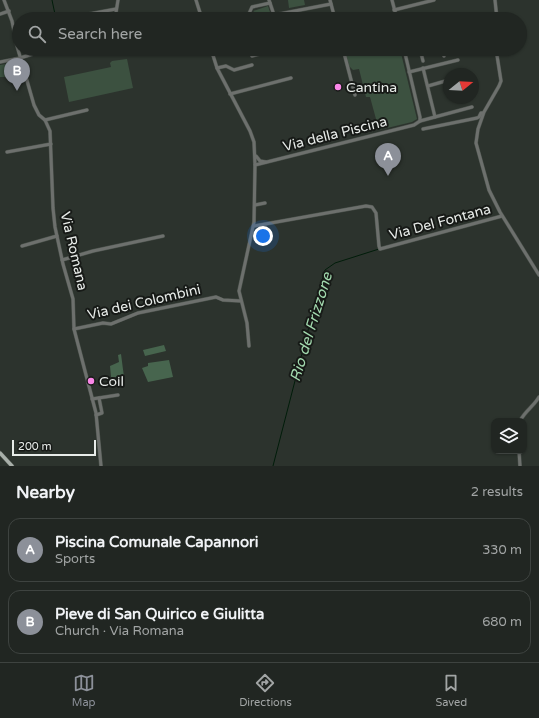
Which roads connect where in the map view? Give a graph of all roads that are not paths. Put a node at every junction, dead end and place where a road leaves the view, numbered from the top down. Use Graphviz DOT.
graph roads {
  1 [pos="4,0"];
  2 [pos="118,0"];
  3 [pos="196,0"];
  4 [pos="392,0"];
  5 [pos="434,0"];
  6 [pos="495,0"];
  7 [pos="270,1"];
  8 [pos="330,2"];
  9 [pos="116,9"];
  10 [pos="394,10"];
  11 [pos="9,11"];
  12 [pos="100,12"];
  13 [pos="116,12"];
  14 [pos="199,12"];
  15 [pos="250,12"];
  16 [pos="273,12"];
  17 [pos="287,12"];
  18 [pos="333,12"];
  19 [pos="496,12"];
  20 [pos="0,14"];
  21 [pos="12,24"];
  22 [pos="26,56"];
  23 [pos="213,56"];
  24 [pos="345,56"];
  25 [pos="406,56"];
  26 [pos="422,56"];
  27 [pos="497,56"];
  28 [pos="20,58"];
  29 [pos="15,59"];
  30 [pos="458,60"];
  31 [pos="423,61"];
  32 [pos="0,62"];
  33 [pos="252,65"];
  34 [pos="15,66"];
  35 [pos="217,68"];
  36 [pos="423,68"];
  37 [pos="409,72"];
  38 [pos="291,78"];
  39 [pos="27,79"];
  40 [pos="21,80"];
  41 [pos="443,82"];
  42 [pos="428,86"];
  43 [pos="230,94"];
  44 [pos="355,95"];
  45 [pos="472,107"];
  46 [pos="87,110"];
  47 [pos="484,113"];
  48 [pos="435,117"];
  49 [pos="45,120"];
  50 [pos="420,121"];
  51 [pos="423,129"];
  52 [pos="51,144"];
  53 [pos="7,152"];
  54 [pos="255,155"];
  55 [pos="269,162"];
  56 [pos="256,165"];
  57 [pos="265,203"];
  58 [pos="255,205"];
  59 [pos="502,216"];
  60 [pos="254,226"];
  61 [pos="57,236"];
  62 [pos="163,236"];
  63 [pos="22,246"];
  64 [pos="62,260"];
  65 [pos="539,275"];
  66 [pos="241,301"];
  67 [pos="74,329"];
  68 [pos="249,346"];
  69 [pos="118,394"];
  70 [pos="539,397"];
  71 [pos="99,398"];
  72 [pos="92,399"];
  73 [pos="96,415"];
  74 [pos="522,418"];
  75 [pos="0,453"];
  76 [pos="519,454"];
  77 [pos="12,466"];
  78 [pos="101,466"];
  79 [pos="520,466"];
  1 -- 11 [label="street, Via Romana"];
  2 -- 9 [label="street"];
  3 -- 14 [label="street"];
  4 -- 10 [label="street"];
  5 -- 10 [label="street"];
  6 -- 19 [label="street"];
  7 -- 15 [label="street"];
  7 -- 16 [label="street"];
  8 -- 17 [label="street"];
  8 -- 18 [label="street"];
  9 -- 12 [label="street"];
  9 -- 13 [label="street"];
  11 -- 20 [label="street"];
  11 -- 21 [label="street, Via Romana"];
  22 -- 28 [label="street"];
  23 -- 35 [label="street"];
  24 -- 44 [label="street"];
  25 -- 37 [label="street"];
  26 -- 31 [label="street"];
  27 -- 47 [label="street"];
  28 -- 29 [label="street"];
  28 -- 39 [label="street, Via Romana"];
  29 -- 32 [label="street"];
  29 -- 34 [label="street"];
  30 -- 36 [label="street"];
  33 -- 35 [label="street"];
  35 -- 43 [label="street"];
  36 -- 37 [label="street"];
  36 -- 42 [label="street"];
  37 -- 50 [label="street"];
  38 -- 43 [label="street"];
  39 -- 40 [label="street"];
  39 -- 49 [label="street, Via Romana"];
  41 -- 42 [label="street"];
  42 -- 48 [label="street"];
  43 -- 54 [label="street"];
  45 -- 48 [label="street, Via della Piscina"];
  46 -- 49 [label="street"];
  47 -- 51 [label="street"];
  47 -- 59 [label="street"];
  48 -- 50 [label="street, Via della Piscina"];
  49 -- 52 [label="street, Via Romana"];
  50 -- 55 [label="street, Via della Piscina"];
  52 -- 53 [label="street"];
  52 -- 61 [label="street, Via Romana"];
  54 -- 55 [label="street"];
  54 -- 56 [label="street"];
  55 -- 56 [label="street, Via della Piscina"];
  56 -- 58 [label="street"];
  57 -- 58 [label="street"];
  58 -- 60 [label="street"];
  59 -- 60 [label="street, Via Del Fontana"];
  59 -- 65 [label="street"];
  60 -- 66 [label="street"];
  61 -- 63 [label="street"];
  61 -- 64 [label="street, Via Romana"];
  62 -- 64 [label="street"];
  64 -- 67 [label="street, Via Romana"];
  66 -- 67 [label="street, Via dei Colombini"];
  66 -- 68 [label="street"];
  67 -- 72 [label="street, Via Romana"];
  69 -- 71 [label="street"];
  70 -- 74 [label="street"];
  71 -- 72 [label="street"];
  71 -- 73 [label="street"];
  72 -- 73 [label="street, Via Romana"];
  73 -- 78 [label="street, Via Romana"];
  75 -- 77 [label="main road"];
  76 -- 79 [label="street"];
}
